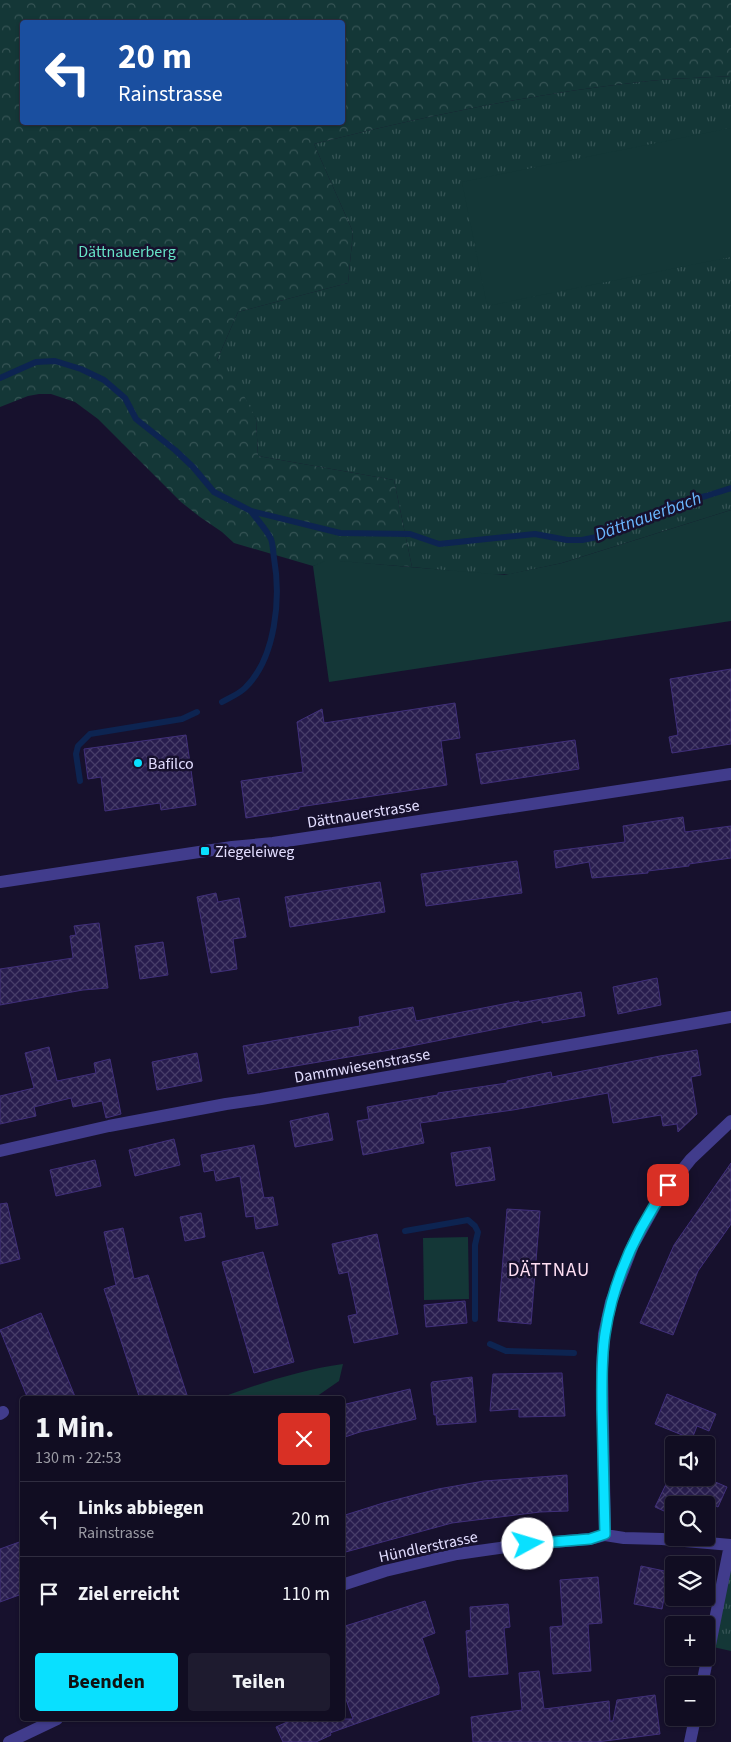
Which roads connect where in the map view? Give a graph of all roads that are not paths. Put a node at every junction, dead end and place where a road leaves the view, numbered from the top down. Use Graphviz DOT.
graph roads {
  1 [pos="731,774"];
  2 [pos="0,882"];
  3 [pos="731,1017"];
  4 [pos="731,1121"];
  5 [pos="0,1151"];
  6 [pos="605,1534"];
  7 [pos="730,1545"];
  8 [pos="345,1584"];
  9 [pos="704,1676"];
  10 [pos="53,1721"];
  11 [pos="693,1726"];
  12 [pos="9,1742"];
  13 [pos="690,1742"];
  1 -- 2 [label="street, Dättnauerstrasse"];
  3 -- 5 [label="street, Dammwiesenstrasse"];
  4 -- 6 [label="street"];
  6 -- 7 [label="street, Hündlerstrasse"];
  6 -- 8 [label="street, Hündlerstrasse"];
  7 -- 9 [label="street"];
  10 -- 12 [label="street"];
  11 -- 13 [label="street"];
}
